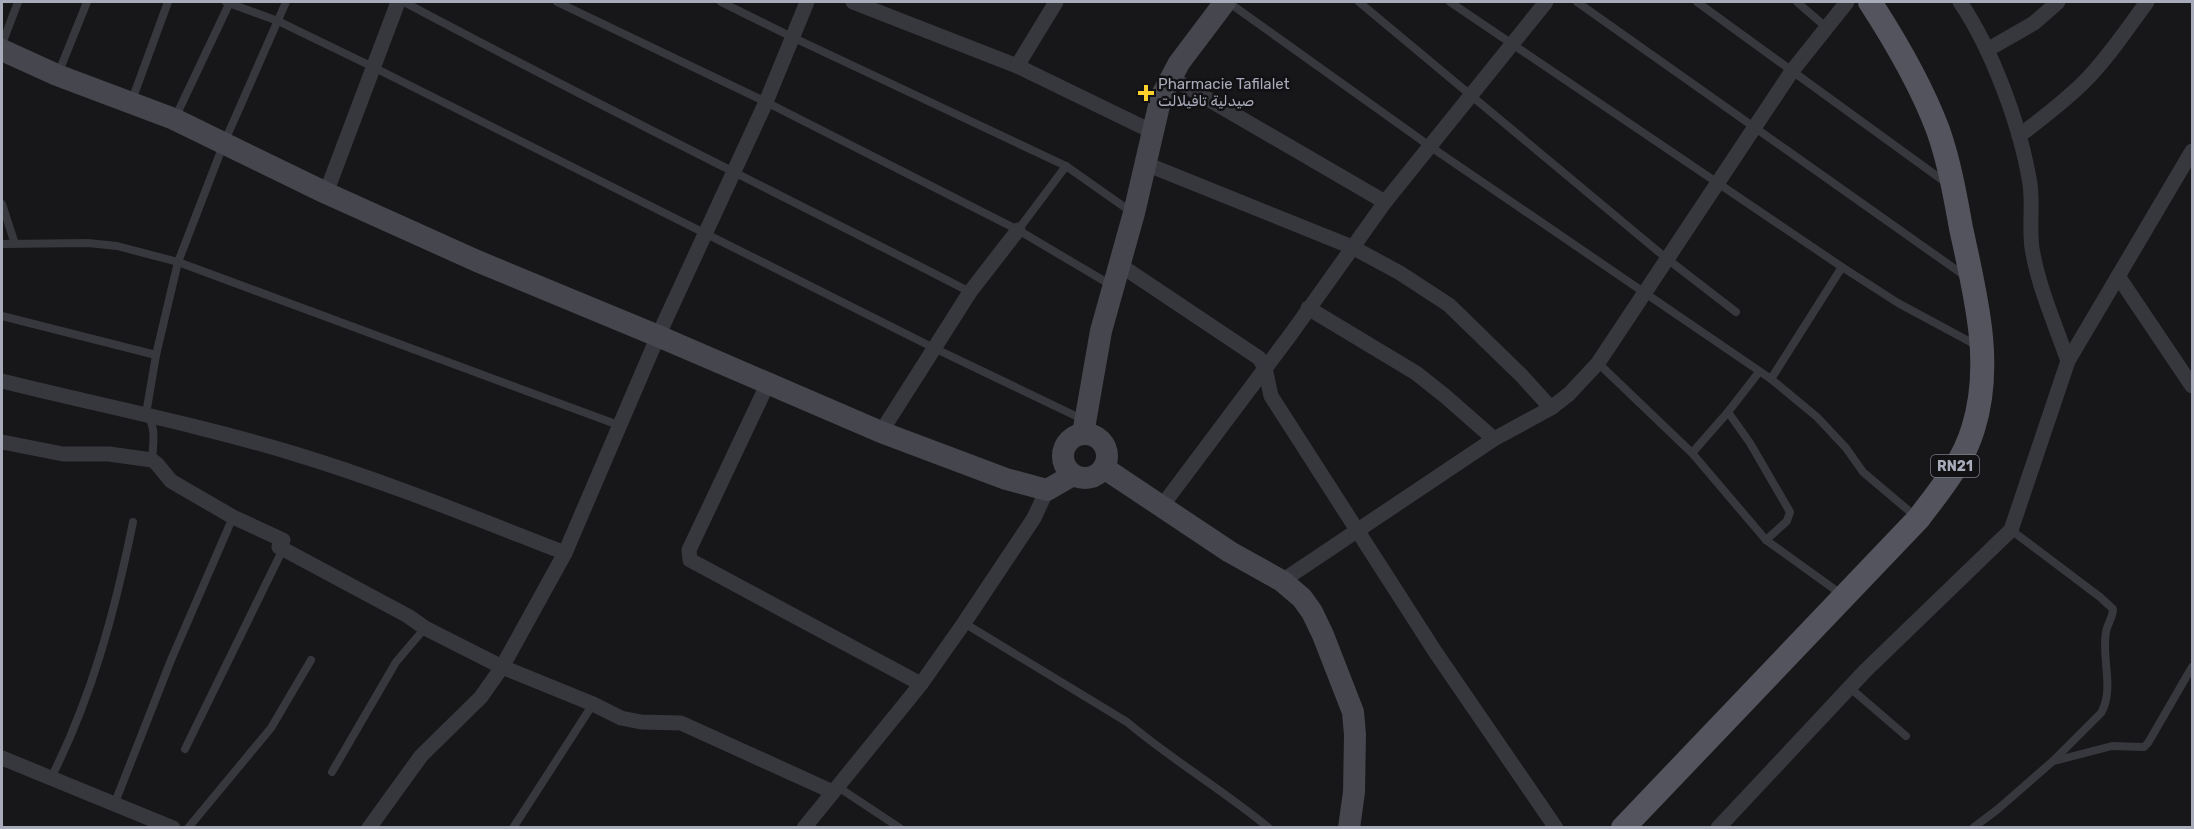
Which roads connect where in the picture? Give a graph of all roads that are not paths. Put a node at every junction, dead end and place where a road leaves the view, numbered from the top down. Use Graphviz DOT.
graph roads {
  1 [pos="18,2"];
  2 [pos="87,2"];
  3 [pos="168,2"];
  4 [pos="228,2"];
  5 [pos="286,2"];
  6 [pos="398,2"];
  7 [pos="404,2"];
  8 [pos="557,2"];
  9 [pos="721,2"];
  10 [pos="807,2"];
  11 [pos="853,2"];
  12 [pos="1056,2"];
  13 [pos="1227,2"];
  14 [pos="1359,2"];
  15 [pos="1450,2"];
  16 [pos="1546,2"];
  17 [pos="1577,2"];
  18 [pos="1696,2"];
  19 [pos="1797,2"];
  20 [pos="1847,2"];
  21 [pos="1870,2"];
  22 [pos="1960,2"];
  23 [pos="2058,2"];
  24 [pos="2147,2"];
  25 [pos="278,21"];
  26 [pos="1827,28"];
  27 [pos="792,37"];
  28 [pos="2,44"];
  29 [pos="1511,44"];
  30 [pos="2,50"];
  31 [pos="1987,50"];
  32 [pos="1017,66"];
  33 [pos="374,67"];
  34 [pos="1792,71"];
  35 [pos="57,75"];
  36 [pos="1170,77"];
  37 [pos="1470,96"];
  38 [pos="766,102"];
  39 [pos="131,104"];
  40 [pos="174,119"];
  41 [pos="1754,128"];
  42 [pos="1154,132"];
  43 [pos="2019,136"];
  44 [pos="224,143"];
  45 [pos="1431,147"];
  46 [pos="2193,151"];
  47 [pos="1146,164"];
  48 [pos="1066,166"];
  49 [pos="733,170"];
  50 [pos="1716,182"];
  51 [pos="1953,188"];
  52 [pos="326,193"];
  53 [pos="1386,202"];
  54 [pos="2,204"];
  55 [pos="1134,213"];
  56 [pos="1018,230"];
  57 [pos="706,234"];
  58 [pos="2,244"];
  59 [pos="15,244"];
  60 [pos="1352,247"];
  61 [pos="1666,258"];
  62 [pos="178,262"];
  63 [pos="1120,265"];
  64 [pos="1842,267"];
  65 [pos="2118,276"];
  66 [pos="1972,281"];
  67 [pos="1114,287"];
  68 [pos="970,292"];
  69 [pos="1643,292"];
  70 [pos="1308,308"];
  71 [pos="1736,312"];
  72 [pos="2,316"];
  73 [pos="658,336"];
  74 [pos="934,348"];
  75 [pos="1983,348"];
  76 [pos="156,355"];
  77 [pos="2068,361"];
  78 [pos="1598,363"];
  79 [pos="1265,368"];
  80 [pos="1759,372"];
  81 [pos="1771,379"];
  82 [pos="2,381"];
  83 [pos="768,383"];
  84 [pos="2193,386"];
  85 [pos="1551,408"];
  86 [pos="1728,412"];
  87 [pos="146,414"];
  88 [pos="621,426"];
  89 [pos="1085,428"];
  90 [pos="881,432"];
  91 [pos="1494,439"];
  92 [pos="2,442"];
  93 [pos="1692,453"];
  94 [pos="152,460"];
  95 [pos="1104,468"];
  96 [pos="1073,476"];
  97 [pos="1047,490"];
  98 [pos="1162,506"];
  99 [pos="233,517"];
  100 [pos="1919,519"];
  101 [pos="134,522"];
  102 [pos="2011,530"];
  103 [pos="1357,531"];
  104 [pos="1766,540"];
  105 [pos="283,549"];
  106 [pos="565,553"];
  107 [pos="1282,581"];
  108 [pos="1845,597"];
  109 [pos="964,623"];
  110 [pos="425,628"];
  111 [pos="311,660"];
  112 [pos="502,667"];
  113 [pos="2193,667"];
  114 [pos="921,684"];
  115 [pos="1849,687"];
  116 [pos="593,704"];
  117 [pos="1906,736"];
  118 [pos="185,749"];
  119 [pos="2,758"];
  120 [pos="2053,761"];
  121 [pos="332,772"];
  122 [pos="51,778"];
  123 [pos="835,790"];
  124 [pos="114,805"];
  125 [pos="173,828"];
  126 [pos="188,828"];
  127 [pos="369,828"];
  128 [pos="513,828"];
  129 [pos="804,828"];
  130 [pos="900,828"];
  131 [pos="1269,828"];
  132 [pos="1349,828"];
  133 [pos="1556,828"];
  134 [pos="1623,828"];
  135 [pos="1718,828"];
  136 [pos="1973,828"];
  1 -- 28 [label="lane"];
  2 -- 35 [label="lane"];
  3 -- 39 [label="lane"];
  4 -- 25 [label="lane"];
  4 -- 40 [label="lane"];
  5 -- 25 [label="lane"];
  6 -- 33 [label="street"];
  7 -- 49 [label="lane"];
  8 -- 38 [label="lane"];
  9 -- 27 [label="lane"];
  10 -- 27 [label="street"];
  11 -- 32 [label="street"];
  12 -- 32 [label="street"];
  13 -- 36 [label="street"];
  13 -- 45 [label="lane"];
  14 -- 37 [label="lane"];
  15 -- 29 [label="lane"];
  16 -- 29 [label="street"];
  17 -- 41 [label="lane"];
  18 -- 34 [label="lane"];
  19 -- 26 [label="lane"];
  20 -- 26 [label="street"];
  21 -- 51 [label="main road, RN21"];
  22 -- 31 [label="street"];
  23 -- 31 [label="street"];
  24 -- 43 [label="street"];
  25 -- 33 [label="lane"];
  25 -- 44 [label="lane"];
  26 -- 34 [label="street"];
  27 -- 38 [label="street"];
  27 -- 48 [label="lane"];
  29 -- 37 [label="street"];
  29 -- 50 [label="lane"];
  30 -- 35 [label="street"];
  31 -- 43 [label="street"];
  32 -- 42 [label="street"];
  33 -- 52 [label="street"];
  33 -- 57 [label="lane"];
  34 -- 41 [label="street"];
  34 -- 51 [label="lane"];
  35 -- 39 [label="street"];
  36 -- 42 [label="street"];
  36 -- 53 [label="street"];
  37 -- 45 [label="street"];
  37 -- 61 [label="lane"];
  38 -- 49 [label="street"];
  38 -- 56 [label="lane"];
  39 -- 40 [label="street"];
  40 -- 44 [label="street"];
  41 -- 50 [label="street"];
  41 -- 66 [label="lane"];
  42 -- 47 [label="street"];
  43 -- 77 [label="street"];
  44 -- 52 [label="street"];
  44 -- 62 [label="lane"];
  45 -- 53 [label="street"];
  45 -- 69 [label="lane"];
  46 -- 65 [label="street"];
  47 -- 55 [label="street"];
  47 -- 60 [label="street"];
  48 -- 55 [label="lane"];
  48 -- 56 [label="lane"];
  49 -- 57 [label="street"];
  49 -- 68 [label="lane"];
  50 -- 61 [label="street"];
  50 -- 64 [label="lane"];
  51 -- 66 [label="main road, RN21"];
  52 -- 73 [label="street"];
  53 -- 60 [label="street"];
  54 -- 59 [label="lane"];
  55 -- 63 [label="street"];
  56 -- 67 [label="lane"];
  56 -- 68 [label="street"];
  57 -- 73 [label="street"];
  57 -- 74 [label="lane"];
  58 -- 59 [label="lane"];
  59 -- 62 [label="lane"];
  60 -- 70 [label="street"];
  60 -- 85 [label="street"];
  61 -- 69 [label="street"];
  61 -- 71 [label="lane"];
  62 -- 76 [label="lane"];
  62 -- 88 [label="lane"];
  63 -- 67 [label="street"];
  63 -- 79 [label="street"];
  64 -- 75 [label="lane"];
  64 -- 81 [label="lane"];
  65 -- 77 [label="street"];
  65 -- 84 [label="street"];
  66 -- 75 [label="main road, RN21"];
  67 -- 89 [label="street"];
  68 -- 74 [label="street"];
  69 -- 78 [label="street"];
  69 -- 80 [label="lane"];
  70 -- 79 [label="street"];
  70 -- 91 [label="street"];
  72 -- 76 [label="lane"];
  73 -- 83 [label="street"];
  73 -- 88 [label="street"];
  74 -- 89 [label="lane"];
  74 -- 90 [label="street"];
  75 -- 100 [label="main road, RN21"];
  76 -- 87 [label="lane"];
  77 -- 102 [label="street"];
  78 -- 85 [label="street"];
  78 -- 93 [label="lane"];
  79 -- 98 [label="street"];
  79 -- 103 [label="street"];
  80 -- 81 [label="lane"];
  80 -- 86 [label="lane"];
  81 -- 100 [label="lane"];
  82 -- 87 [label="street"];
  83 -- 90 [label="street"];
  83 -- 114 [label="street"];
  85 -- 91 [label="street"];
  86 -- 93 [label="lane"];
  86 -- 104 [label="lane"];
  87 -- 94 [label="lane"];
  87 -- 106 [label="street"];
  88 -- 106 [label="street"];
  89 -- 95 [label="street"];
  89 -- 96 [label="street"];
  90 -- 97 [label="street"];
  91 -- 103 [label="street"];
  92 -- 94 [label="street"];
  93 -- 104 [label="lane"];
  94 -- 99 [label="street"];
  95 -- 96 [label="street"];
  95 -- 98 [label="street"];
  96 -- 97 [label="street"];
  97 -- 109 [label="street"];
  98 -- 107 [label="street"];
  99 -- 105 [label="street"];
  99 -- 124 [label="lane"];
  100 -- 108 [label="main road, RN21"];
  101 -- 122 [label="lane"];
  102 -- 115 [label="street"];
  102 -- 120 [label="lane"];
  103 -- 107 [label="street"];
  103 -- 133 [label="street"];
  104 -- 108 [label="lane"];
  105 -- 110 [label="street"];
  105 -- 118 [label="lane"];
  106 -- 112 [label="street"];
  107 -- 132 [label="street"];
  108 -- 134 [label="main road, RN21"];
  109 -- 114 [label="street"];
  109 -- 131 [label="lane"];
  110 -- 112 [label="street"];
  110 -- 121 [label="lane"];
  111 -- 126 [label="lane"];
  112 -- 116 [label="street"];
  112 -- 127 [label="street"];
  113 -- 120 [label="lane"];
  114 -- 123 [label="street"];
  115 -- 117 [label="lane"];
  115 -- 135 [label="street"];
  116 -- 123 [label="street"];
  116 -- 128 [label="lane"];
  119 -- 122 [label="street"];
  120 -- 136 [label="lane"];
  122 -- 124 [label="street"];
  123 -- 129 [label="street"];
  123 -- 130 [label="lane"];
  124 -- 125 [label="street"];
}
